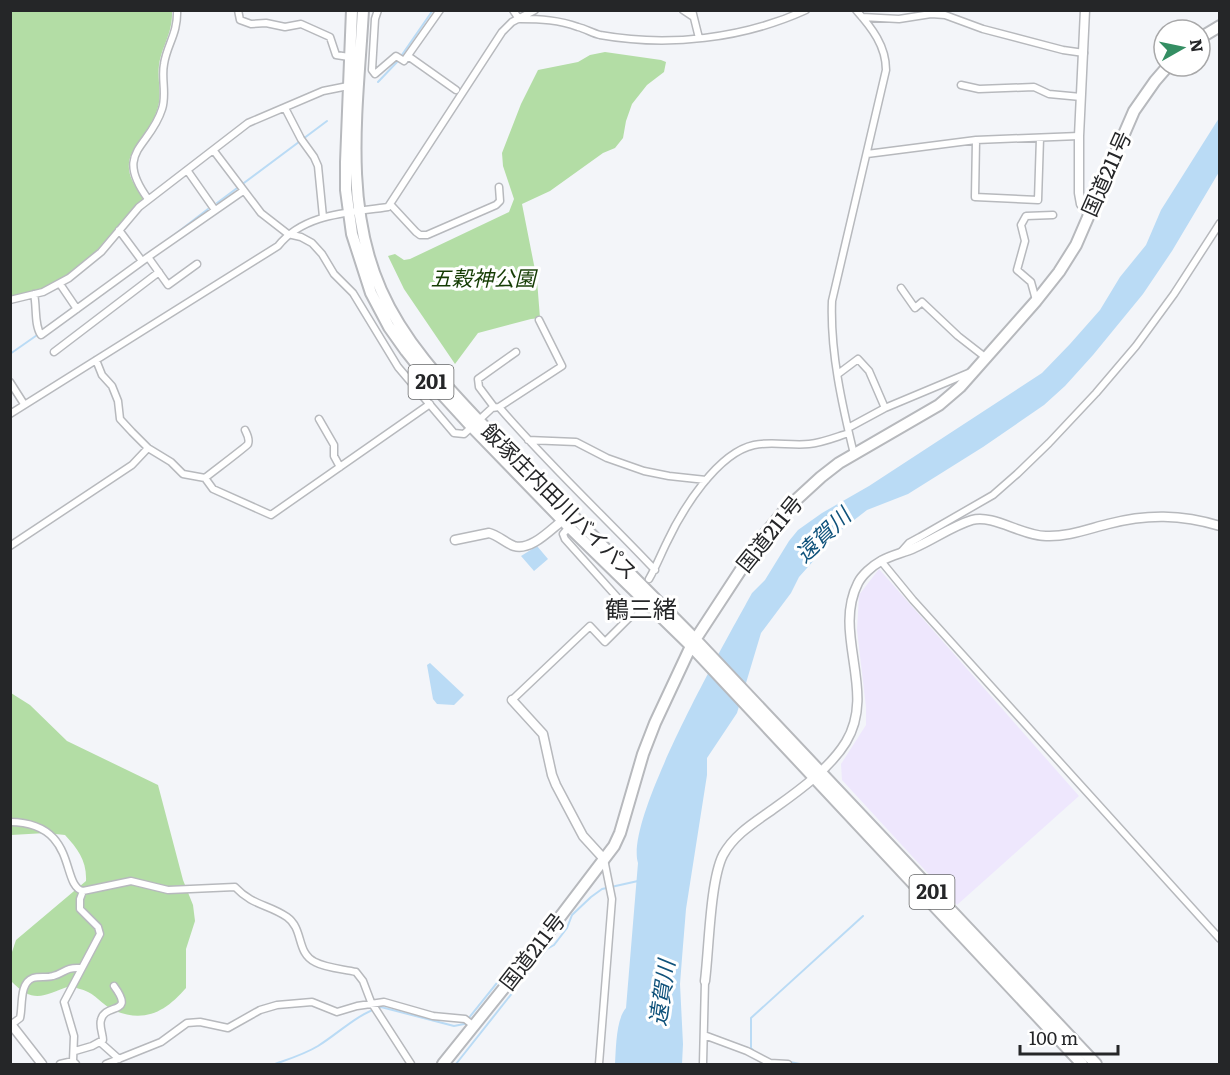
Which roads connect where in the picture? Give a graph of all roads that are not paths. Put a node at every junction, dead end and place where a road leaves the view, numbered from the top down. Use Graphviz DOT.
graph roads {
  1 [pos="177,10"];
  2 [pos="237,10"];
  3 [pos="352,10"];
  4 [pos="363,10"];
  5 [pos="378,10"];
  6 [pos="440,10"];
  7 [pos="513,10"];
  8 [pos="535,10"];
  9 [pos="683,10"];
  10 [pos="806,10"];
  11 [pos="856,10"];
  12 [pos="1085,10"];
  13 [pos="692,13"];
  14 [pos="862,17"];
  15 [pos="519,19"];
  16 [pos="699,38"];
  17 [pos="1084,53"];
  18 [pos="350,57"];
  19 [pos="402,58"];
  20 [pos="1158,78"];
  21 [pos="961,85"];
  22 [pos="348,86"];
  23 [pos="456,90"];
  24 [pos="1081,97"];
  25 [pos="285,108"];
  26 [pos="1080,136"];
  27 [pos="1040,138"];
  28 [pos="976,140"];
  29 [pos="214,151"];
  30 [pos="867,154"];
  31 [pos="187,171"];
  32 [pos="499,187"];
  33 [pos="241,188"];
  34 [pos="148,199"];
  35 [pos="390,204"];
  36 [pos="215,210"];
  37 [pos="354,212"];
  38 [pos="1089,214"];
  39 [pos="1053,215"];
  40 [pos="323,217"];
  41 [pos="1220,223"];
  42 [pos="119,230"];
  43 [pos="288,234"];
  44 [pos="144,258"];
  45 [pos="197,264"];
  46 [pos="159,272"];
  47 [pos="60,284"];
  48 [pos="901,288"];
  49 [pos="34,294"];
  50 [pos="10,300"];
  51 [pos="1036,301"];
  52 [pos="75,307"];
  53 [pos="539,320"];
  54 [pos="54,352"];
  55 [pos="516,352"];
  56 [pos="985,357"];
  57 [pos="96,360"];
  58 [pos="975,370"];
  59 [pos="838,374"];
  60 [pos="10,382"];
  61 [pos="24,404"];
  62 [pos="430,404"];
  63 [pos="497,407"];
  64 [pos="885,408"];
  65 [pos="10,414"];
  66 [pos="319,419"];
  67 [pos="475,424"];
  68 [pos="245,430"];
  69 [pos="848,430"];
  70 [pos="528,440"];
  71 [pos="148,448"];
  72 [pos="854,454"];
  73 [pos="340,467"];
  74 [pos="205,478"];
  75 [pos="706,480"];
  76 [pos="566,524"];
  77 [pos="1220,526"];
  78 [pos="455,540"];
  79 [pos="10,546"];
  80 [pos="901,553"];
  81 [pos="881,561"];
  82 [pos="655,570"];
  83 [pos="649,579"];
  84 [pos="693,642"];
  85 [pos="512,700"];
  86 [pos="816,774"];
  87 [pos="10,822"];
  88 [pos="604,859"];
  89 [pos="83,891"];
  90 [pos="1220,939"];
  91 [pos="80,968"];
  92 [pos="705,981"];
  93 [pos="114,986"];
  94 [pos="374,1007"];
  95 [pos="11,1023"];
  96 [pos="470,1023"];
  97 [pos="704,1035"];
  98 [pos="100,1043"];
  99 [pos="75,1051"];
  100 [pos="119,1059"];
  101 [pos="75,1063"];
  102 [pos="42,1065"];
  103 [pos="60,1065"];
  104 [pos="106,1065"];
  105 [pos="411,1065"];
  106 [pos="443,1065"];
  107 [pos="599,1065"];
  108 [pos="703,1065"];
  109 [pos="788,1065"];
  110 [pos="1082,1065"];
  111 [pos="1096,1065"];
  1 -- 34 [label="street"];
  2 -- 18 [label="street"];
  3 -- 18 [label="highway, 飯塚庄内田川バイパス / 201"];
  4 -- 37 [label="highway, 飯塚庄内田川バイパス / 201"];
  5 -- 19 [label="street"];
  6 -- 19 [label="street"];
  7 -- 15 [label="street"];
  8 -- 15 [label="street"];
  9 -- 13 [label="street"];
  10 -- 16 [label="street"];
  11 -- 14 [label="street"];
  12 -- 17 [label="street"];
  13 -- 16 [label="street"];
  14 -- 17 [label="street"];
  14 -- 30 [label="street"];
  15 -- 16 [label="street"];
  15 -- 35 [label="street"];
  17 -- 24 [label="street"];
  18 -- 22 [label="highway, 飯塚庄内田川バイパス / 201"];
  19 -- 23 [label="street"];
  20 -- 38 [label="highway, 国道211号"];
  21 -- 24 [label="street"];
  22 -- 25 [label="street"];
  22 -- 37 [label="highway, 飯塚庄内田川バイパス / 201"];
  24 -- 26 [label="street"];
  25 -- 29 [label="street"];
  25 -- 40 [label="street"];
  26 -- 27 [label="street"];
  26 -- 38 [label="street"];
  27 -- 28 [label="street"];
  27 -- 28 [label="street"];
  28 -- 30 [label="street"];
  29 -- 31 [label="street"];
  29 -- 33 [label="street"];
  30 -- 59 [label="street"];
  31 -- 34 [label="street"];
  31 -- 36 [label="street"];
  32 -- 35 [label="street"];
  33 -- 36 [label="street"];
  33 -- 43 [label="street"];
  34 -- 42 [label="street"];
  35 -- 37 [label="street"];
  36 -- 44 [label="street"];
  37 -- 40 [label="street"];
  37 -- 67 [label="highway, 飯塚庄内田川バイパス / 201"];
  38 -- 51 [label="highway, 国道211号"];
  39 -- 51 [label="street"];
  40 -- 43 [label="street"];
  41 -- 80 [label="street"];
  42 -- 44 [label="street"];
  42 -- 47 [label="street"];
  43 -- 57 [label="street"];
  43 -- 62 [label="street"];
  44 -- 46 [label="street"];
  44 -- 52 [label="street"];
  45 -- 46 [label="street"];
  46 -- 54 [label="street"];
  47 -- 49 [label="street"];
  47 -- 52 [label="street"];
  48 -- 56 [label="street"];
  49 -- 50 [label="street"];
  49 -- 52 [label="street"];
  51 -- 56 [label="highway, 国道211号"];
  53 -- 63 [label="street"];
  55 -- 63 [label="street"];
  56 -- 58 [label="highway, 国道211号"];
  57 -- 61 [label="street"];
  57 -- 71 [label="street"];
  58 -- 64 [label="street"];
  58 -- 72 [label="highway, 国道211号"];
  59 -- 64 [label="street"];
  59 -- 69 [label="street"];
  60 -- 61 [label="street"];
  61 -- 65 [label="street"];
  62 -- 67 [label="street"];
  62 -- 73 [label="street"];
  63 -- 67 [label="street"];
  63 -- 70 [label="street"];
  64 -- 69 [label="street"];
  66 -- 73 [label="street"];
  67 -- 76 [label="highway, 飯塚庄内田川バイパス / 201"];
  67 -- 84 [label="highway, 飯塚庄内田川バイパス / 201"];
  68 -- 74 [label="street"];
  69 -- 72 [label="street"];
  69 -- 75 [label="street"];
  70 -- 75 [label="street"];
  70 -- 82 [label="street"];
  71 -- 74 [label="street"];
  71 -- 79 [label="street"];
  72 -- 84 [label="highway, 国道211号"];
  73 -- 74 [label="street"];
  75 -- 82 [label="street"];
  76 -- 78 [label="street"];
  76 -- 84 [label="highway, 飯塚庄内田川バイパス / 201"];
  76 -- 85 [label="street"];
  77 -- 80 [label="street"];
  80 -- 81 [label="street"];
  81 -- 86 [label="street"];
  81 -- 90 [label="street"];
  82 -- 83 [label="street"];
  84 -- 86 [label="highway, 飯塚庄内田川バイパス / 201"];
  84 -- 88 [label="highway, 国道211号"];
  85 -- 88 [label="street"];
  86 -- 92 [label="street"];
  86 -- 110 [label="highway, 飯塚庄内田川バイパス / 201"];
  86 -- 111 [label="highway, 飯塚庄内田川バイパス / 201"];
  87 -- 89 [label="street"];
  88 -- 96 [label="highway, 国道211号"];
  88 -- 107 [label="street"];
  89 -- 91 [label="street"];
  89 -- 94 [label="street"];
  91 -- 95 [label="street"];
  91 -- 99 [label="street"];
  92 -- 97 [label="street"];
  93 -- 98 [label="street"];
  94 -- 96 [label="street"];
  94 -- 100 [label="street"];
  94 -- 105 [label="street"];
  95 -- 102 [label="street"];
  96 -- 106 [label="highway, 国道211号"];
  97 -- 108 [label="street"];
  97 -- 109 [label="street"];
  98 -- 99 [label="street"];
  98 -- 100 [label="street"];
  99 -- 101 [label="street"];
  100 -- 104 [label="street"];
  101 -- 103 [label="street"];
}
